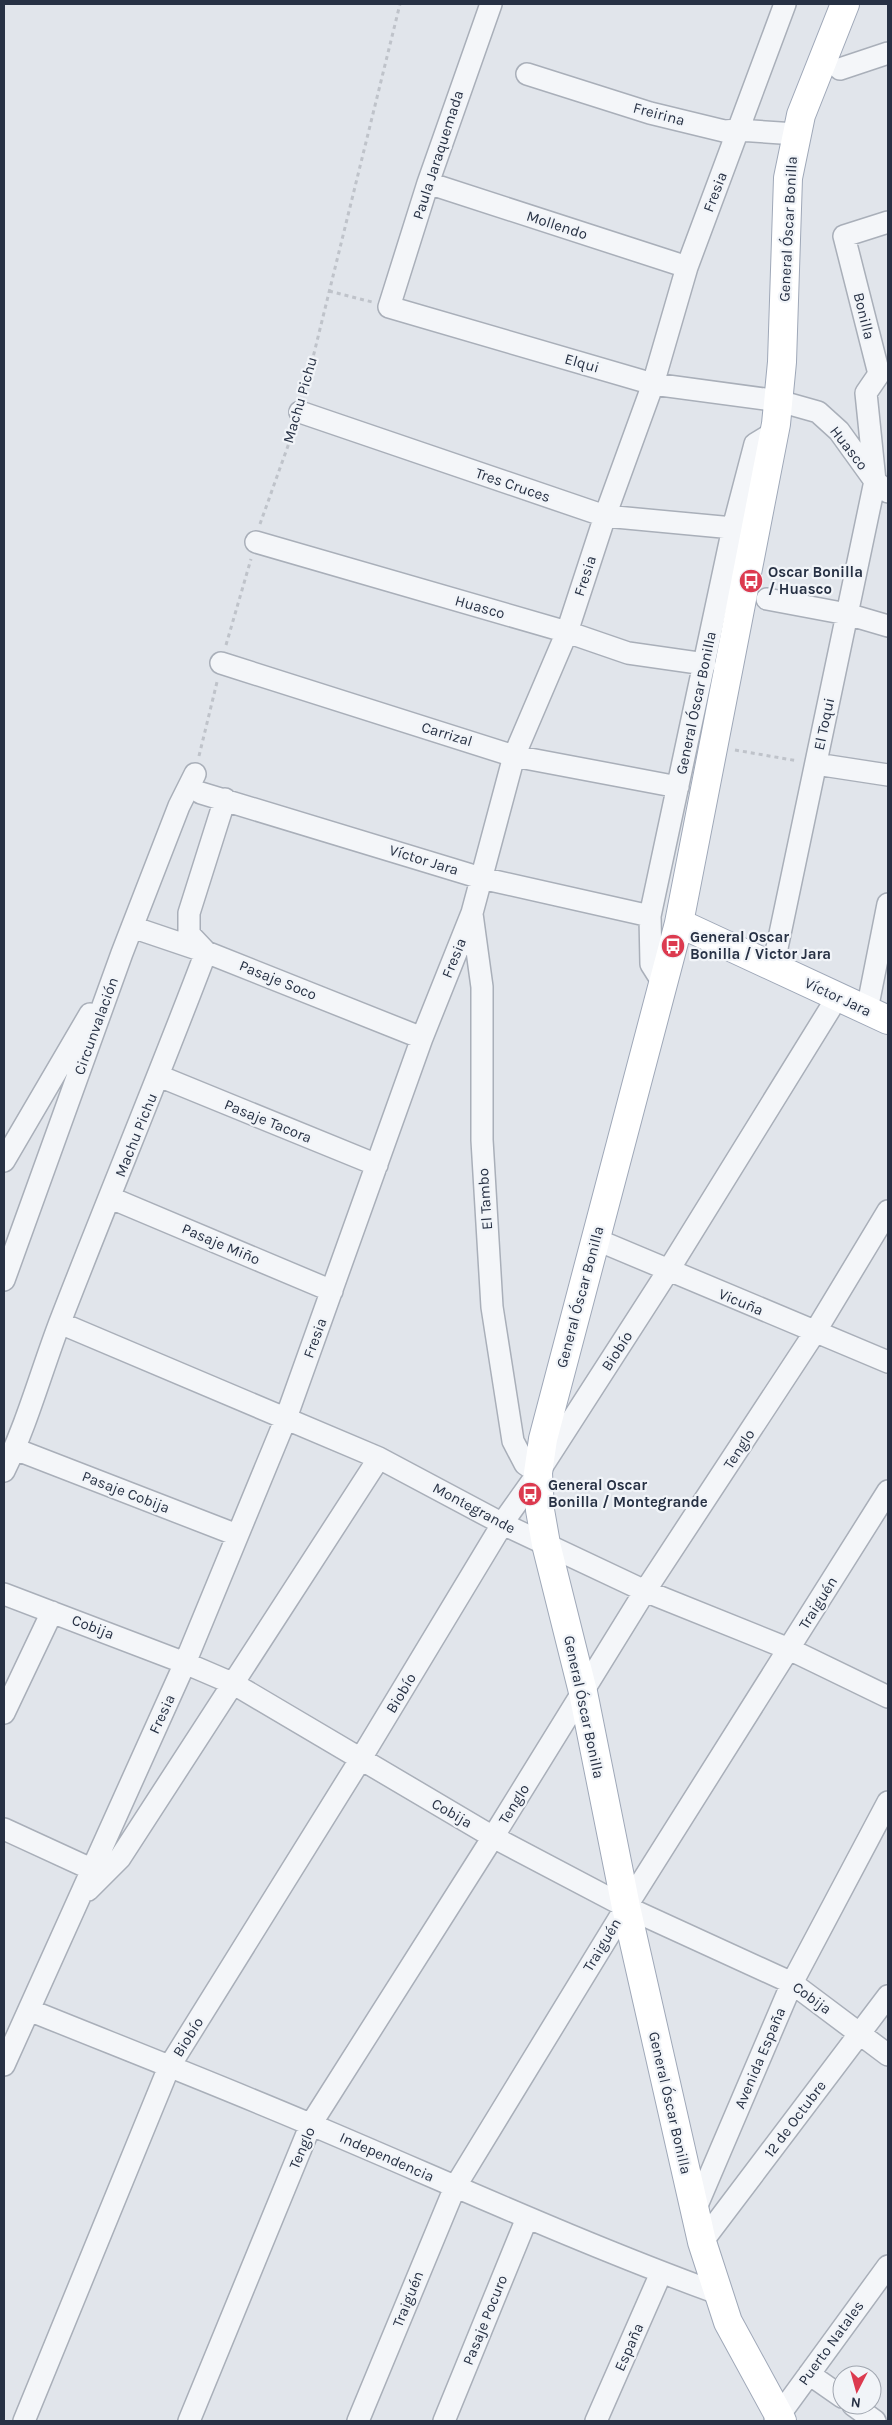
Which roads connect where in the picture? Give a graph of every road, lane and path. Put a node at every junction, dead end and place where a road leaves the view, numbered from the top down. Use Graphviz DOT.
graph roads {
  1 [pos="400,4"];
  2 [pos="490,4"];
  3 [pos="784,4"];
  4 [pos="845,4"];
  5 [pos="888,53"];
  6 [pos="840,69"];
  7 [pos="527,74"];
  8 [pos="738,130"];
  9 [pos="796,134"];
  10 [pos="428,183"];
  11 [pos="888,222"];
  12 [pos="686,267"];
  13 [pos="329,291"];
  14 [pos="389,307"];
  15 [pos="884,372"];
  16 [pos="653,384"];
  17 [pos="779,401"];
  18 [pos="300,412"];
  19 [pos="775,432"];
  20 [pos="882,486"];
  21 [pos="605,516"];
  22 [pos="733,528"];
  23 [pos="256,542"];
  24 [pos="767,599"];
  25 [pos="847,614"];
  26 [pos="888,626"];
  27 [pos="566,632"];
  28 [pos="221,663"];
  29 [pos="705,664"];
  30 [pos="713,746"];
  31 [pos="514,756"];
  32 [pos="816,764"];
  33 [pos="888,775"];
  34 [pos="198,783"];
  35 [pos="678,786"];
  36 [pos="225,799"];
  37 [pos="481,878"];
  38 [pos="888,904"];
  39 [pos="472,913"];
  40 [pos="650,916"];
  41 [pos="680,923"];
  42 [pos="132,927"];
  43 [pos="206,952"];
  44 [pos="773,967"];
  45 [pos="116,968"];
  46 [pos="663,983"];
  47 [pos="838,996"];
  48 [pos="878,1015"];
  49 [pos="422,1038"];
  50 [pos="160,1076"];
  51 [pos="4,1161"];
  52 [pos="377,1165"];
  53 [pos="111,1198"];
  54 [pos="888,1211"];
  55 [pos="595,1239"];
  56 [pos="668,1271"];
  57 [pos="4,1280"];
  58 [pos="332,1291"];
  59 [pos="60,1323"];
  60 [pos="815,1332"];
  61 [pos="888,1362"];
  62 [pos="286,1418"];
  63 [pos="15,1449"];
  64 [pos="379,1458"];
  65 [pos="4,1471"];
  66 [pos="538,1473"];
  67 [pos="888,1491"];
  68 [pos="503,1524"];
  69 [pos="237,1534"];
  70 [pos="546,1544"];
  71 [pos="645,1591"];
  72 [pos="4,1594"];
  73 [pos="52,1612"];
  74 [pos="789,1649"];
  75 [pos="186,1663"];
  76 [pos="234,1684"];
  77 [pos="583,1692"];
  78 [pos="888,1697"];
  79 [pos="4,1713"];
  80 [pos="360,1760"];
  81 [pos="888,1802"];
  82 [pos="4,1829"];
  83 [pos="493,1837"];
  84 [pos="91,1869"];
  85 [pos="80,1897"];
  86 [pos="626,1906"];
  87 [pos="792,1983"];
  88 [pos="888,1996"];
  89 [pos="29,2010"];
  90 [pos="860,2034"];
  91 [pos="888,2055"];
  92 [pos="4,2065"];
  93 [pos="169,2067"];
  94 [pos="311,2124"];
  95 [pos="455,2187"];
  96 [pos="695,2210"];
  97 [pos="527,2218"];
  98 [pos="702,2242"];
  99 [pos="888,2266"];
  100 [pos="661,2273"];
  101 [pos="717,2293"];
  102 [pos="809,2374"];
  103 [pos="832,2390"];
  104 [pos="779,2419"];
  105 [pos="24,2421"];
  106 [pos="189,2421"];
  107 [pos="358,2421"];
  108 [pos="444,2421"];
  109 [pos="596,2421"];
  1 -- 13 [label="path, Machu Pichu"];
  2 -- 10 [label="street, Paula Jaraquemada"];
  3 -- 8 [label="street, Fresia"];
  4 -- 9 [label="main road, General Óscar Bonilla"];
  5 -- 6 [label="street"];
  7 -- 8 [label="street, Freirina"];
  8 -- 9 [label="street, Freirina"];
  8 -- 12 [label="street, Fresia"];
  9 -- 17 [label="main road, General Óscar Bonilla"];
  10 -- 12 [label="street, Mollendo"];
  10 -- 14 [label="street, Paula Jaraquemada"];
  11 -- 15 [label="street, Bonilla"];
  12 -- 16 [label="street, Fresia"];
  13 -- 14 [label="path"];
  13 -- 18 [label="path, Machu Pichu"];
  14 -- 16 [label="street, Elqui"];
  15 -- 20 [label="street, Bonilla"];
  16 -- 17 [label="street, Elqui"];
  16 -- 21 [label="street, Fresia"];
  17 -- 19 [label="main road, General Óscar Bonilla"];
  17 -- 20 [label="street, Huasco"];
  18 -- 21 [label="street, Tres Cruces"];
  18 -- 23 [label="path, Machu Pichu"];
  19 -- 22 [label="street, General Óscar Bonilla"];
  19 -- 30 [label="main road, General Óscar Bonilla"];
  20 -- 25 [label="street, El Toqui"];
  21 -- 22 [label="street, Tres Cruces"];
  21 -- 27 [label="street, Fresia"];
  22 -- 29 [label="street, General Óscar Bonilla"];
  23 -- 27 [label="street, Huasco"];
  23 -- 28 [label="path, Machu Pichu"];
  24 -- 25 [label="street"];
  25 -- 26 [label="street"];
  25 -- 32 [label="street, El Toqui"];
  27 -- 29 [label="street, Huasco"];
  27 -- 31 [label="street, Fresia"];
  28 -- 31 [label="street, Carrizal"];
  28 -- 34 [label="path, Machu Pichu"];
  29 -- 35 [label="street, General Óscar Bonilla"];
  30 -- 32 [label="path"];
  30 -- 41 [label="main road, General Óscar Bonilla"];
  31 -- 35 [label="street, Carrizal"];
  31 -- 37 [label="street, Fresia"];
  32 -- 33 [label="street"];
  32 -- 44 [label="street, El Toqui"];
  34 -- 36 [label="street, Víctor Jara"];
  34 -- 42 [label="street, Circunvalación"];
  35 -- 40 [label="street, General Óscar Bonilla"];
  36 -- 37 [label="street, Víctor Jara"];
  36 -- 43 [label="street"];
  37 -- 39 [label="street, Fresia"];
  37 -- 40 [label="street, Víctor Jara"];
  38 -- 48 [label="street"];
  39 -- 49 [label="street, Fresia"];
  39 -- 66 [label="street, El Tambo"];
  40 -- 46 [label="street, General Óscar Bonilla"];
  41 -- 44 [label="main road, Víctor Jara"];
  41 -- 46 [label="main road, General Óscar Bonilla"];
  42 -- 43 [label="street, Pasaje Soco"];
  42 -- 45 [label="street, Circunvalación"];
  43 -- 49 [label="street, Pasaje Soco"];
  43 -- 50 [label="street, Machu Pichu"];
  44 -- 47 [label="main road, Víctor Jara"];
  45 -- 51 [label="street"];
  45 -- 57 [label="street, Circunvalación"];
  46 -- 55 [label="main road, General Óscar Bonilla"];
  47 -- 48 [label="main road, Víctor Jara"];
  47 -- 56 [label="street, Biobío"];
  49 -- 52 [label="street, Fresia"];
  50 -- 52 [label="street, Pasaje Tacora"];
  50 -- 53 [label="street, Machu Pichu"];
  52 -- 58 [label="street, Fresia"];
  53 -- 58 [label="street, Pasaje Miño"];
  53 -- 59 [label="street, Machu Pichu"];
  54 -- 60 [label="street, Tenglo"];
  55 -- 56 [label="street, Vicuña"];
  55 -- 66 [label="main road, General Óscar Bonilla"];
  56 -- 60 [label="street, Vicuña"];
  56 -- 66 [label="street, Biobío"];
  58 -- 62 [label="street, Fresia"];
  59 -- 62 [label="street, Montegrande"];
  59 -- 63 [label="street, Machu Pichu"];
  60 -- 61 [label="street, Vicuña"];
  60 -- 71 [label="street, Tenglo"];
  62 -- 64 [label="street, Montegrande"];
  62 -- 69 [label="street, Fresia"];
  63 -- 65 [label="street, Machu Pichu"];
  63 -- 69 [label="street, Pasaje Cobija"];
  64 -- 68 [label="street, Montegrande"];
  64 -- 76 [label="street, Fresia"];
  66 -- 68 [label="street, Biobío"];
  66 -- 70 [label="main road, General Óscar Bonilla"];
  67 -- 74 [label="street, Traiguén"];
  68 -- 70 [label="street, Montegrande"];
  68 -- 80 [label="street, Biobío"];
  69 -- 75 [label="street, Fresia"];
  70 -- 71 [label="street, Montegrande"];
  70 -- 77 [label="main road, General Óscar Bonilla"];
  71 -- 74 [label="street, Montegrande"];
  71 -- 77 [label="street, Tenglo"];
  72 -- 73 [label="street, Cobija"];
  73 -- 75 [label="street, Cobija"];
  73 -- 79 [label="street"];
  74 -- 78 [label="street, Montegrande"];
  74 -- 86 [label="street, Traiguén"];
  75 -- 76 [label="street, Cobija"];
  75 -- 84 [label="street, Fresia"];
  76 -- 80 [label="street, Cobija"];
  76 -- 85 [label="street, Fresia"];
  77 -- 83 [label="street, Tenglo"];
  77 -- 86 [label="main road, General Óscar Bonilla"];
  80 -- 83 [label="street, Cobija"];
  80 -- 93 [label="street, Biobío"];
  81 -- 87 [label="street, Avenida España"];
  82 -- 84 [label="street"];
  83 -- 86 [label="street, Cobija"];
  83 -- 94 [label="street, Tenglo"];
  84 -- 85 [label="street, Fresia"];
  85 -- 89 [label="street, Fresia"];
  86 -- 87 [label="street, Cobija"];
  86 -- 95 [label="street, Traiguén"];
  86 -- 96 [label="main road, General Óscar Bonilla"];
  87 -- 90 [label="street, Cobija"];
  87 -- 96 [label="street, Avenida España"];
  88 -- 90 [label="street, 12 de Octubre"];
  89 -- 92 [label="street, Fresia"];
  89 -- 93 [label="street, Independencia"];
  90 -- 91 [label="street, Cobija"];
  90 -- 98 [label="street, 12 de Octubre"];
  93 -- 94 [label="street, Independencia"];
  93 -- 105 [label="street, Biobío"];
  94 -- 95 [label="street, Independencia"];
  94 -- 106 [label="street, Tenglo"];
  95 -- 97 [label="street, Independencia"];
  95 -- 107 [label="street, Traiguén"];
  96 -- 98 [label="main road, General Óscar Bonilla"];
  97 -- 100 [label="street, Independencia"];
  97 -- 108 [label="street, Pasaje Pocuro"];
  98 -- 101 [label="main road, General Óscar Bonilla"];
  99 -- 102 [label="street, Puerto Natales"];
  100 -- 101 [label="street, Independencia"];
  100 -- 109 [label="street, España"];
  101 -- 104 [label="main road, General Óscar Bonilla"];
  102 -- 103 [label="street"];
  102 -- 104 [label="street, Puerto Natales"];
}
